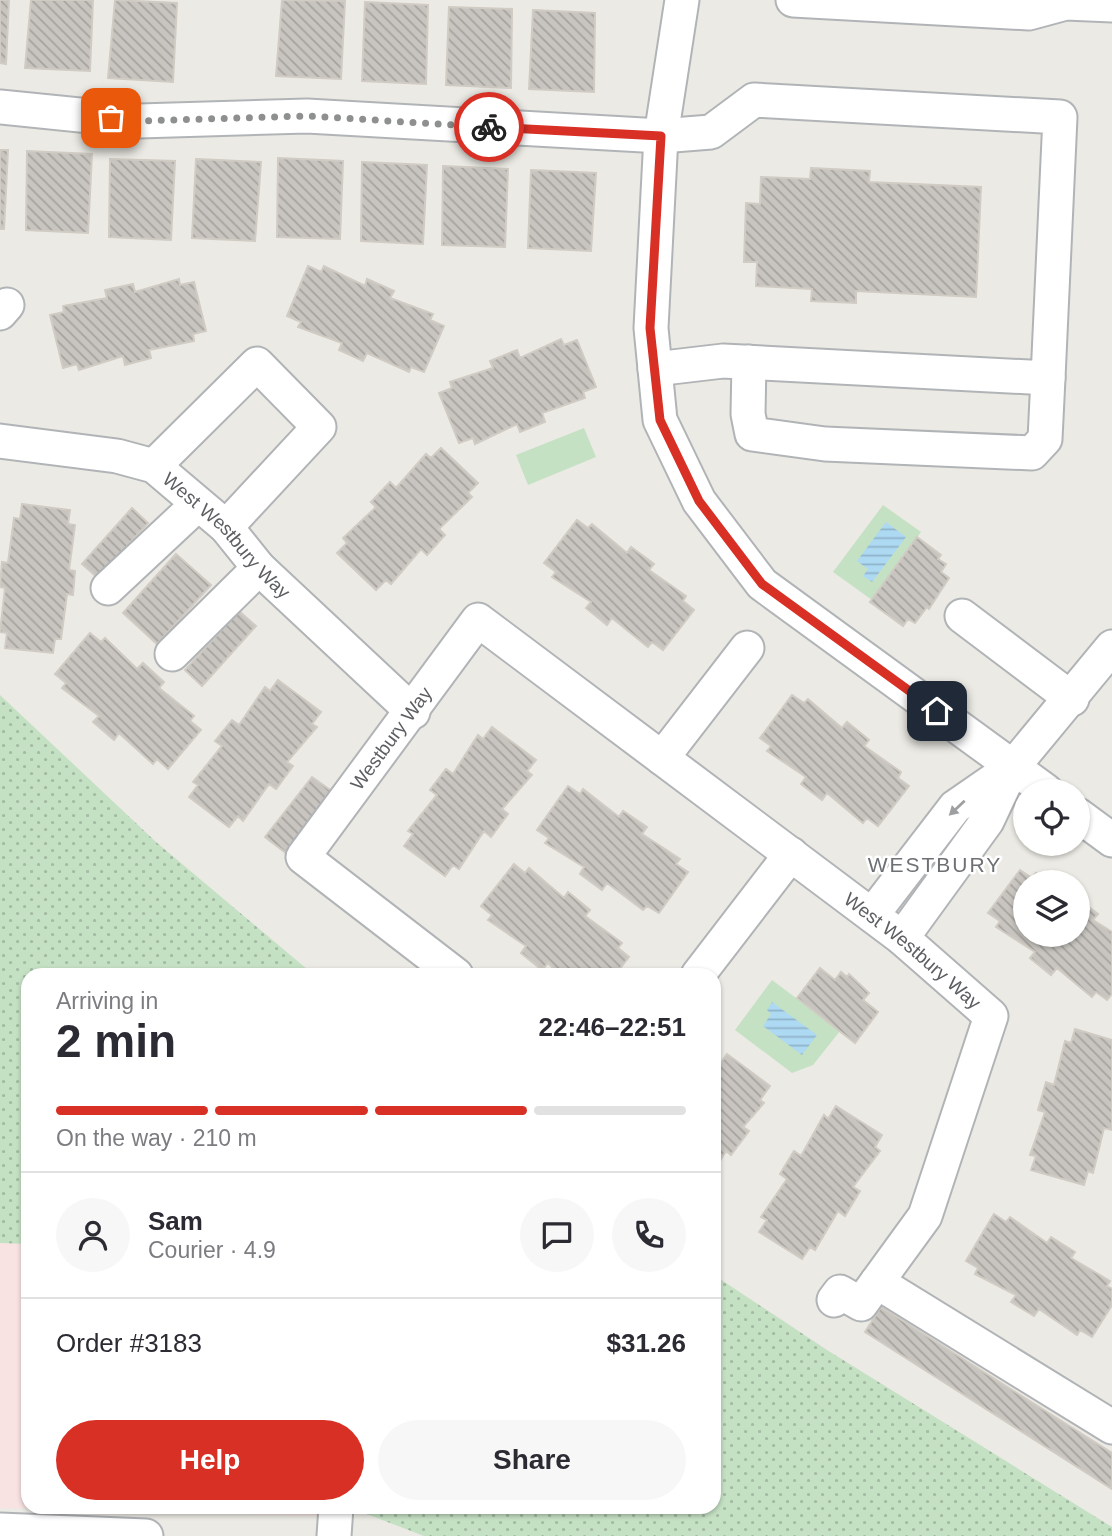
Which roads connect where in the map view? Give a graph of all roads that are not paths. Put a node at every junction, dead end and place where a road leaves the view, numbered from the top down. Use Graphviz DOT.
graph roads {
  1 [pos="682,0"];
  2 [pos="793,0"];
  3 [pos="1066,1"];
  4 [pos="1112,5"];
  5 [pos="0,107"];
  6 [pos="661,136"];
  7 [pos="749,362"];
  8 [pos="655,369"];
  9 [pos="1048,378"];
  10 [pos="0,441"];
  11 [pos="154,466"];
  12 [pos="198,504"];
  13 [pos="226,527"];
  14 [pos="259,568"];
  15 [pos="108,588"];
  16 [pos="962,616"];
  17 [pos="478,620"];
  18 [pos="1112,647"];
  19 [pos="747,648"];
  20 [pos="172,654"];
  21 [pos="1072,699"];
  22 [pos="413,712"];
  23 [pos="662,758"];
  24 [pos="1012,768"];
  25 [pos="1028,779"];
  26 [pos="1090,824"];
  27 [pos="1112,840"];
  28 [pos="791,854"];
  29 [pos="873,915"];
  30 [pos="902,938"];
  31 [pos="447,968"];
  32 [pos="703,968"];
  33 [pos="877,1282"];
  34 [pos="834,1300"];
  35 [pos="1112,1427"];
  36 [pos="336,1514"];
  37 [pos="0,1530"];
  38 [pos="146,1536"];
  39 [pos="334,1536"];
  1 -- 6 [label="street"];
  2 -- 3 [label="street"];
  3 -- 4 [label="street"];
  5 -- 6 [label="street"];
  6 -- 8 [label="street"];
  6 -- 9 [label="street"];
  7 -- 8 [label="street"];
  7 -- 9 [label="street"];
  7 -- 9 [label="street"];
  8 -- 24 [label="street"];
  10 -- 11 [label="street, West Westbury Way"];
  11 -- 12 [label="street, West Westbury Way"];
  11 -- 13 [label="street"];
  12 -- 13 [label="street, West Westbury Way"];
  12 -- 15 [label="street"];
  13 -- 14 [label="street, West Westbury Way"];
  14 -- 20 [label="street"];
  14 -- 22 [label="street, West Westbury Way"];
  16 -- 21 [label="street"];
  17 -- 22 [label="street, Westbury Way"];
  17 -- 23 [label="street, West Westbury Way"];
  18 -- 21 [label="street"];
  19 -- 23 [label="street"];
  21 -- 24 [label="street"];
  22 -- 31 [label="street, Westbury Way"];
  23 -- 28 [label="street, West Westbury Way"];
  24 -- 25 [label="street"];
  24 -- 29 [label="street, one-way"];
  24 -- 30 [label="street"];
  26 -- 27 [label="street"];
  28 -- 29 [label="street, West Westbury Way"];
  28 -- 32 [label="street"];
  29 -- 30 [label="street, West Westbury Way"];
  30 -- 33 [label="street, West Westbury Way"];
  33 -- 34 [label="street"];
  33 -- 35 [label="street"];
  36 -- 39 [label="street"];
  37 -- 38 [label="street"];
}
